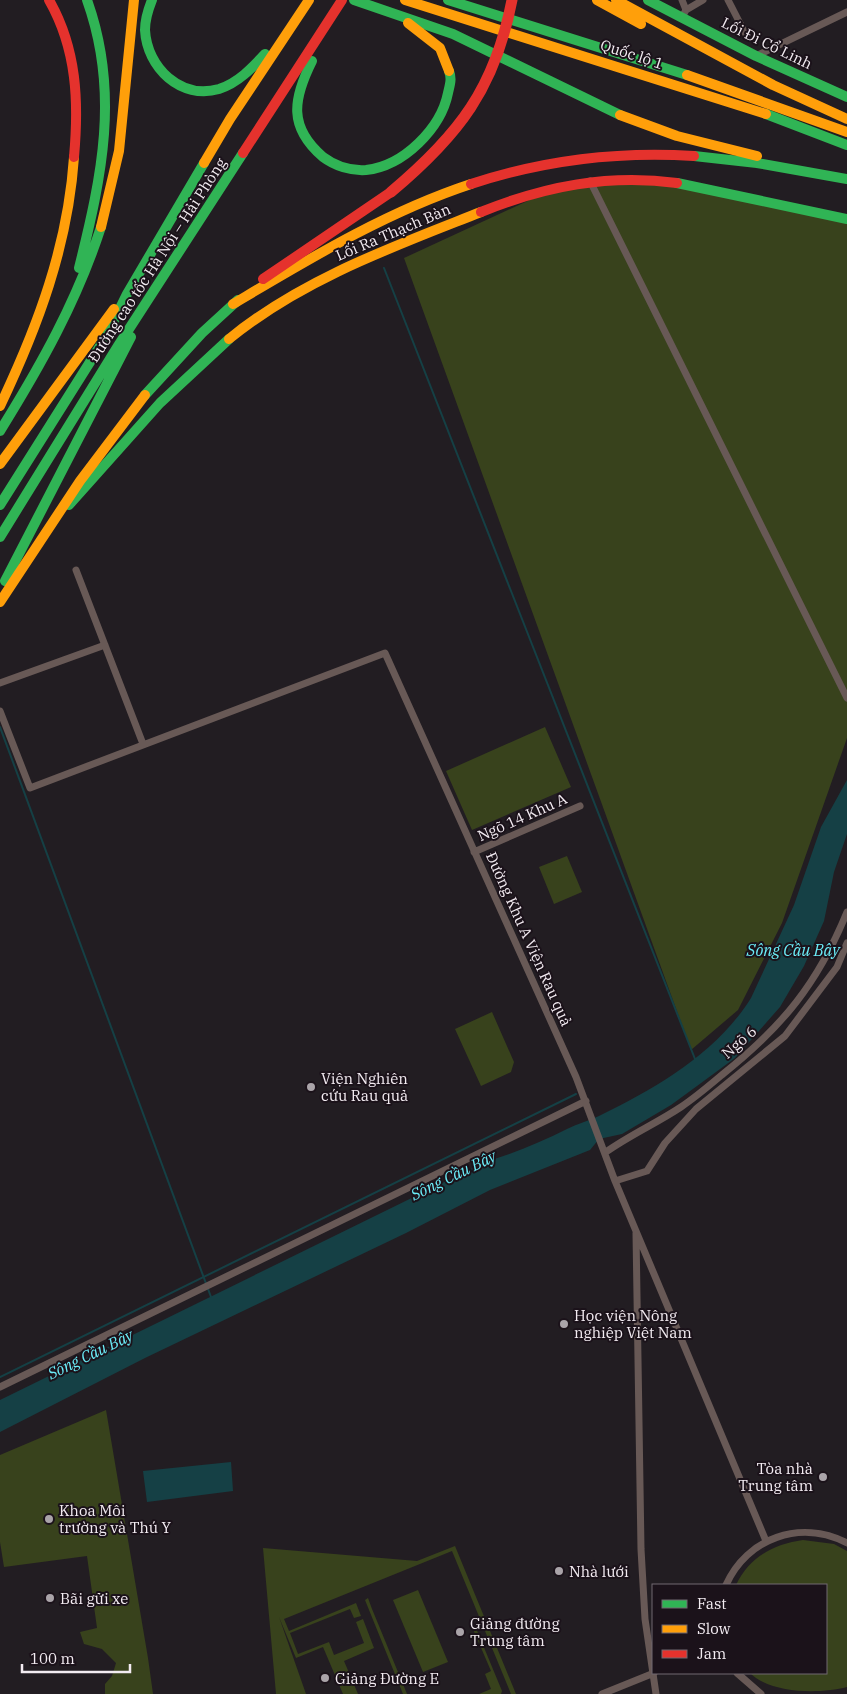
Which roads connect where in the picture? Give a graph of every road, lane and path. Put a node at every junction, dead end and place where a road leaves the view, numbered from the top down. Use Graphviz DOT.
graph roads {
  1 [pos="49,0"];
  2 [pos="88,0"];
  3 [pos="134,0"];
  4 [pos="152,0"];
  5 [pos="301,0"];
  6 [pos="310,0"];
  7 [pos="342,0"];
  8 [pos="349,0"];
  9 [pos="354,0"];
  10 [pos="405,0"];
  11 [pos="448,0"];
  12 [pos="512,0"];
  13 [pos="597,0"];
  14 [pos="616,0"];
  15 [pos="648,0"];
  16 [pos="682,0"];
  17 [pos="703,0"];
  18 [pos="728,0"];
  19 [pos="367,4"];
  20 [pos="847,12"];
  21 [pos="684,14"];
  22 [pos="745,33"];
  23 [pos="756,56"];
  24 [pos="744,69"];
  25 [pos="847,97"];
  26 [pos="847,119"];
  27 [pos="847,132"];
  28 [pos="847,145"];
  29 [pos="847,178"];
  30 [pos="590,181"];
  31 [pos="847,219"];
  32 [pos="127,294"];
  33 [pos="233,304"];
  34 [pos="144,307"];
  35 [pos="67,312"];
  36 [pos="0,406"];
  37 [pos="0,431"];
  38 [pos="0,464"];
  39 [pos="0,505"];
  40 [pos="44,534"];
  41 [pos="0,537"];
  42 [pos="76,570"];
  43 [pos="0,590"];
  44 [pos="0,602"];
  45 [pos="105,645"];
  46 [pos="0,683"];
  47 [pos="847,698"];
  48 [pos="0,711"];
  49 [pos="143,744"];
  50 [pos="580,806"];
  51 [pos="474,852"];
  52 [pos="847,912"];
  53 [pos="847,943"];
  54 [pos="586,1101"];
  55 [pos="606,1151"];
  56 [pos="615,1181"];
  57 [pos="636,1230"];
  58 [pos="0,1387"];
  59 [pos="766,1541"];
  60 [pos="847,1543"];
  61 [pos="727,1584"];
  62 [pos="652,1661"];
  63 [pos="652,1674"];
  64 [pos="654,1674"];
  65 [pos="738,1674"];
  66 [pos="602,1694"];
  67 [pos="656,1694"];
  68 [pos="761,1694"];
  1 -- 36 [label="main road"];
  2 -- 35 [label="main road"];
  3 -- 35 [label="main road"];
  4 -- 5 [label="main road"];
  6 -- 32 [label="main road, Đường cao tốc Hà Nội – Hải Phòng"];
  7 -- 34 [label="main road, Đường cao tốc Hà Nội – Hải Phòng"];
  8 -- 19 [label="main road"];
  9 -- 19 [label="main road"];
  10 -- 28 [label="main road, Quốc lộ 1"];
  11 -- 27 [label="main road, Quốc lộ 1"];
  12 -- 33 [label="main road, bridge"];
  13 -- 24 [label="main road"];
  14 -- 24 [label="main road"];
  15 -- 21 [label="main road, Lối Đi Cổ Linh"];
  16 -- 21 [label="street"];
  17 -- 21 [label="street"];
  18 -- 22 [label="street"];
  19 -- 29 [label="main road"];
  20 -- 23 [label="street"];
  21 -- 23 [label="main road, Lối Đi Cổ Linh"];
  23 -- 25 [label="main road, Lối Đi Cổ Linh"];
  24 -- 26 [label="main road"];
  29 -- 33 [label="main road"];
  30 -- 31 [label="main road, Lối Ra Thạch Bàn"];
  30 -- 40 [label="main road, Lối Ra Thạch Bàn"];
  30 -- 47 [label="street"];
  32 -- 38 [label="main road"];
  32 -- 39 [label="main road, Đường cao tốc Hà Nội – Hải Phòng"];
  33 -- 40 [label="main road"];
  34 -- 41 [label="main road, Đường cao tốc Hà Nội – Hải Phòng"];
  34 -- 43 [label="main road"];
  35 -- 37 [label="main road"];
  40 -- 44 [label="main road"];
  42 -- 45 [label="street"];
  45 -- 46 [label="street"];
  45 -- 49 [label="street"];
  48 -- 49 [label="street"];
  49 -- 51 [label="street, Đường Khu A Viện Rau quả"];
  50 -- 51 [label="street, Ngõ 14 Khu A"];
  51 -- 54 [label="street, Đường Khu A Viện Rau quả"];
  52 -- 55 [label="street, Ngõ 6"];
  53 -- 56 [label="street"];
  54 -- 55 [label="street, Đường Khu A Viện Rau quả"];
  54 -- 58 [label="street"];
  55 -- 56 [label="street, Đường Khu A Viện Rau quả"];
  56 -- 57 [label="street, Đường Khu A Viện Rau quả"];
  57 -- 59 [label="street, Đường Khu A Viện Rau quả"];
  57 -- 62 [label="street"];
  59 -- 60 [label="street"];
  59 -- 61 [label="street"];
  63 -- 66 [label="street"];
  64 -- 67 [label="street"];
  65 -- 68 [label="street"];
}
